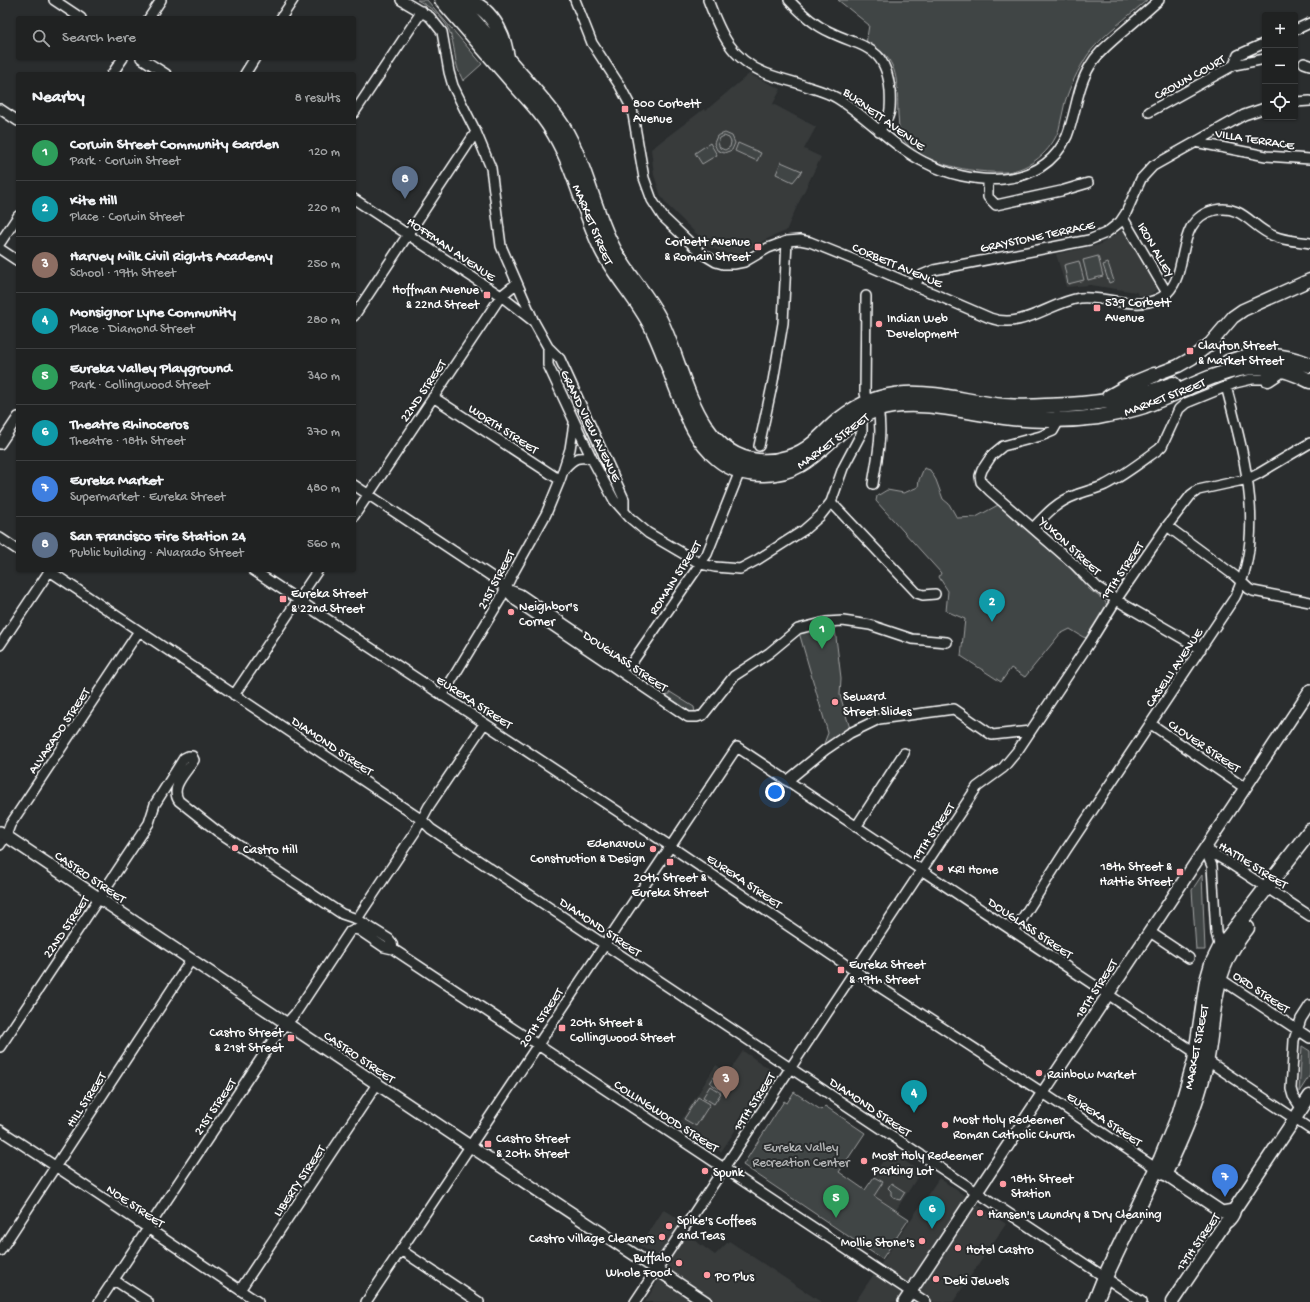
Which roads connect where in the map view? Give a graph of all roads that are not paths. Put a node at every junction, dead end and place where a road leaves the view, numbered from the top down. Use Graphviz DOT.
graph roads {
  1 [pos="54,0"];
  2 [pos="161,0"];
  3 [pos="293,0"];
  4 [pos="401,0"];
  5 [pos="442,0"];
  6 [pos="575,0"];
  7 [pos="708,0"];
  8 [pos="789,0"];
  9 [pos="1159,0"];
  10 [pos="460,10"];
  11 [pos="422,11"];
  12 [pos="78,16"];
  13 [pos="150,16"];
  14 [pos="282,16"];
  15 [pos="1310,23"];
  16 [pos="1298,29"];
  17 [pos="1262,44"];
  18 [pos="122,60"];
  19 [pos="144,60"];
  20 [pos="254,60"];
  21 [pos="1262,60"];
  22 [pos="1234,65"];
  23 [pos="113,72"];
  24 [pos="163,72"];
  25 [pos="246,72"];
  26 [pos="1310,101"];
  27 [pos="1298,102"];
  28 [pos="0,109"];
  29 [pos="1262,109"];
  30 [pos="356,110"];
  31 [pos="1149,112"];
  32 [pos="16,120"];
  33 [pos="879,131"];
  34 [pos="476,132"];
  35 [pos="1195,142"];
  36 [pos="1310,159"];
  37 [pos="988,180"];
  38 [pos="1088,183"];
  39 [pos="356,200"];
  40 [pos="1123,218"];
  41 [pos="16,219"];
  42 [pos="408,235"];
  43 [pos="787,241"];
  44 [pos="0,243"];
  45 [pos="1310,243"];
  46 [pos="0,249"];
  47 [pos="16,260"];
  48 [pos="1310,280"];
  49 [pos="518,283"];
  50 [pos="914,285"];
  51 [pos="1167,292"];
  52 [pos="501,296"];
  53 [pos="866,296"];
  54 [pos="356,313"];
  55 [pos="534,322"];
  56 [pos="548,347"];
  57 [pos="1310,365"];
  58 [pos="1281,369"];
  59 [pos="1154,375"];
  60 [pos="1268,379"];
  61 [pos="1310,381"];
  62 [pos="1226,386"];
  63 [pos="434,397"];
  64 [pos="1144,400"];
  65 [pos="1095,403"];
  66 [pos="872,405"];
  67 [pos="1056,413"];
  68 [pos="862,416"];
  69 [pos="16,420"];
  70 [pos="574,423"];
  71 [pos="1310,443"];
  72 [pos="0,444"];
  73 [pos="759,446"];
  74 [pos="592,459"];
  75 [pos="563,470"];
  76 [pos="740,471"];
  77 [pos="1248,479"];
  78 [pos="560,480"];
  79 [pos="873,484"];
  80 [pos="356,486"];
  81 [pos="368,494"];
  82 [pos="831,502"];
  83 [pos="624,511"];
  84 [pos="356,513"];
  85 [pos="1167,526"];
  86 [pos="1033,528"];
  87 [pos="0,538"];
  88 [pos="16,549"];
  89 [pos="701,564"];
  90 [pos="48,572"];
  91 [pos="52,572"];
  92 [pos="256,572"];
  93 [pos="317,572"];
  94 [pos="1242,583"];
  95 [pos="506,588"];
  96 [pos="935,594"];
  97 [pos="298,600"];
  98 [pos="1116,600"];
  99 [pos="1310,602"];
  100 [pos="139,631"];
  101 [pos="947,642"];
  102 [pos="0,645"];
  103 [pos="1200,649"];
  104 [pos="625,665"];
  105 [pos="1310,690"];
  106 [pos="234,695"];
  107 [pos="442,696"];
  108 [pos="484,724"];
  109 [pos="1151,724"];
  110 [pos="1030,731"];
  111 [pos="737,747"];
  112 [pos="904,753"];
  113 [pos="787,781"];
  114 [pos="1245,788"];
  115 [pos="175,793"];
  116 [pos="422,820"];
  117 [pos="856,827"];
  118 [pos="1310,831"];
  119 [pos="2,838"];
  120 [pos="670,846"];
  121 [pos="1310,846"];
  122 [pos="1205,849"];
  123 [pos="922,870"];
  124 [pos="1270,890"];
  125 [pos="99,899"];
  126 [pos="1310,916"];
  127 [pos="357,919"];
  128 [pos="354,929"];
  129 [pos="1012,931"];
  130 [pos="1150,932"];
  131 [pos="604,944"];
  132 [pos="1220,948"];
  133 [pos="393,949"];
  134 [pos="1189,958"];
  135 [pos="191,960"];
  136 [pos="855,971"];
  137 [pos="1219,978"];
  138 [pos="1108,994"];
  139 [pos="1310,1005"];
  140 [pos="286,1024"];
  141 [pos="1296,1030"];
  142 [pos="1310,1038"];
  143 [pos="538,1045"];
  144 [pos="0,1047"];
  145 [pos="1201,1056"];
  146 [pos="790,1068"];
  147 [pos="377,1084"];
  148 [pos="1043,1093"];
  149 [pos="1310,1096"];
  150 [pos="1298,1113"];
  151 [pos="1310,1128"];
  152 [pos="0,1130"];
  153 [pos="470,1146"];
  154 [pos="57,1166"];
  155 [pos="724,1168"];
  156 [pos="1161,1171"];
  157 [pos="977,1192"];
  158 [pos="1227,1215"];
  159 [pos="148,1229"];
  160 [pos="401,1250"];
  161 [pos="0,1251"];
  162 [pos="657,1270"];
  163 [pos="114,1280"];
  164 [pos="1109,1280"];
  165 [pos="240,1290"];
  166 [pos="911,1292"];
  167 [pos="100,1302"];
  168 [pos="148,1302"];
  169 [pos="258,1302"];
  170 [pos="366,1302"];
  171 [pos="479,1302"];
  172 [pos="635,1302"];
  173 [pos="706,1302"];
  174 [pos="904,1302"];
  175 [pos="926,1302"];
  176 [pos="1095,1302"];
  177 [pos="1104,1302"];
  178 [pos="1142,1302"];
  179 [pos="1172,1302"];
  1 -- 12 [label="street"];
  2 -- 13 [label="street"];
  3 -- 14 [label="street"];
  4 -- 11 [label="street, GRAND VIEW AVENUE"];
  5 -- 10 [label="main road, MARKET STREET"];
  6 -- 43 [label="street, CORBETT AVENUE"];
  7 -- 33 [label="street, BURNETT AVENUE"];
  8 -- 33 [label="street"];
  9 -- 37 [label="street, BURNETT AVENUE"];
  10 -- 66 [label="main road, MARKET STREET"];
  10 -- 76 [label="main road, MARKET STREET"];
  11 -- 30 [label="street"];
  11 -- 34 [label="street, GRAND VIEW AVENUE"];
  15 -- 16 [label="street"];
  17 -- 22 [label="street"];
  18 -- 23 [label="street"];
  19 -- 24 [label="street"];
  20 -- 25 [label="street"];
  21 -- 22 [label="street, CROWN COURT"];
  22 -- 31 [label="street, CROWN COURT"];
  26 -- 27 [label="street"];
  28 -- 32 [label="street"];
  29 -- 35 [label="street, GRAYSTONE TERRACE"];
  33 -- 37 [label="street, BURNETT AVENUE"];
  34 -- 42 [label="street"];
  34 -- 49 [label="street, GRAND VIEW AVENUE"];
  35 -- 36 [label="street, VILLA TERRACE"];
  35 -- 40 [label="street, GRAYSTONE TERRACE"];
  37 -- 38 [label="street"];
  39 -- 42 [label="street, HOFFMAN AVENUE"];
  40 -- 50 [label="street, GRAYSTONE TERRACE"];
  40 -- 51 [label="street, IRON ALLEY"];
  41 -- 44 [label="street"];
  42 -- 52 [label="street, HOFFMAN AVENUE"];
  42 -- 54 [label="street"];
  43 -- 50 [label="street, CORBETT AVENUE"];
  43 -- 73 [label="street"];
  45 -- 51 [label="street, CORBETT AVENUE"];
  46 -- 47 [label="street"];
  48 -- 59 [label="main road"];
  49 -- 52 [label="street, 22ND STREET"];
  49 -- 55 [label="street, GRAND VIEW AVENUE"];
  50 -- 51 [label="street, CORBETT AVENUE"];
  52 -- 55 [label="street, HOFFMAN AVENUE"];
  52 -- 63 [label="street, 22ND STREET"];
  53 -- 66 [label="street"];
  55 -- 56 [label="street, GRAND VIEW AVENUE"];
  56 -- 70 [label="street, GRAND VIEW AVENUE"];
  56 -- 83 [label="street, GRAND VIEW AVENUE"];
  57 -- 64 [label="main road, MARKET STREET"];
  58 -- 60 [label="main road"];
  58 -- 61 [label="main road, MARKET STREET"];
  58 -- 64 [label="main road, MARKET STREET"];
  59 -- 64 [label="main road"];
  59 -- 65 [label="main road"];
  60 -- 62 [label="street"];
  62 -- 77 [label="street, CASELLI AVENUE"];
  62 -- 86 [label="street"];
  63 -- 78 [label="street, WORTH STREET"];
  63 -- 81 [label="street, 22ND STREET"];
  64 -- 65 [label="main road, MARKET STREET"];
  64 -- 67 [label="main road, MARKET STREET"];
  65 -- 67 [label="main road, MARKET STREET"];
  66 -- 67 [label="main road, MARKET STREET"];
  66 -- 68 [label="main road, MARKET STREET"];
  66 -- 79 [label="street"];
  67 -- 86 [label="street, YUKON STREET"];
  68 -- 76 [label="main road, MARKET STREET"];
  68 -- 82 [label="street, GRAND VIEW AVENUE"];
  69 -- 72 [label="street"];
  70 -- 74 [label="street, GRAND VIEW AVENUE"];
  70 -- 75 [label="street, 21ST STREET"];
  71 -- 77 [label="street, 19TH STREET"];
  74 -- 75 [label="street"];
  74 -- 83 [label="street, GRAND VIEW AVENUE"];
  75 -- 78 [label="street, 21ST STREET"];
  76 -- 89 [label="street, ROMAIN STREET"];
  77 -- 85 [label="street, 19TH STREET"];
  77 -- 94 [label="street, CASELLI AVENUE"];
  78 -- 95 [label="street, 21ST STREET"];
  80 -- 81 [label="street, DOUGLASS STREET"];
  81 -- 84 [label="street, 22ND STREET"];
  81 -- 95 [label="street, DOUGLASS STREET"];
  82 -- 89 [label="street, GRAND VIEW AVENUE"];
  82 -- 96 [label="street"];
  83 -- 89 [label="street, GRAND VIEW AVENUE"];
  85 -- 94 [label="street"];
  85 -- 98 [label="street, 19TH STREET"];
  86 -- 98 [label="street, YUKON STREET"];
  87 -- 88 [label="street"];
  89 -- 104 [label="street, ROMAIN STREET"];
  90 -- 102 [label="street"];
  91 -- 100 [label="street, DIAMOND STREET"];
  92 -- 97 [label="street, EUREKA STREET"];
  93 -- 97 [label="street"];
  94 -- 99 [label="street"];
  94 -- 103 [label="street, CASELLI AVENUE"];
  95 -- 101 [label="street, DOUGLASS STREET"];
  95 -- 104 [label="street, DOUGLASS STREET"];
  95 -- 107 [label="street, 21ST STREET"];
  97 -- 106 [label="street"];
  97 -- 107 [label="street, EUREKA STREET"];
  98 -- 103 [label="street, YUKON STREET"];
  98 -- 110 [label="street, 19TH STREET"];
  100 -- 106 [label="street, DIAMOND STREET"];
  100 -- 119 [label="street, ALVARADO STREET"];
  103 -- 109 [label="street, CASELLI AVENUE"];
  105 -- 114 [label="street, 18TH STREET"];
  106 -- 116 [label="street, DIAMOND STREET"];
  107 -- 108 [label="street, EUREKA STREET"];
  108 -- 116 [label="street"];
  108 -- 120 [label="street, EUREKA STREET"];
  109 -- 114 [label="street, CLOVER STREET"];
  109 -- 129 [label="street, CASELLI AVENUE"];
  110 -- 113 [label="street"];
  110 -- 123 [label="street, 19TH STREET"];
  111 -- 113 [label="street, DOUGLASS STREET"];
  111 -- 120 [label="street, 20TH STREET"];
  112 -- 117 [label="street"];
  113 -- 117 [label="street, DOUGLASS STREET"];
  114 -- 122 [label="street, 18TH STREET"];
  115 -- 125 [label="street, 22ND STREET"];
  115 -- 127 [label="street, COLLINGWOOD STREET"];
  116 -- 127 [label="street"];
  116 -- 131 [label="street, DIAMOND STREET"];
  117 -- 123 [label="street, DOUGLASS STREET"];
  118 -- 124 [label="main road, MARKET STREET"];
  119 -- 125 [label="street, CASTRO STREET"];
  120 -- 131 [label="street, 20TH STREET"];
  120 -- 136 [label="street, EUREKA STREET"];
  121 -- 124 [label="main road, MARKET STREET"];
  122 -- 124 [label="street, HATTIE STREET"];
  122 -- 130 [label="street, 18TH STREET"];
  122 -- 132 [label="street"];
  123 -- 129 [label="street, DOUGLASS STREET"];
  123 -- 136 [label="street, 19TH STREET"];
  124 -- 126 [label="street, HATTIE STREET"];
  124 -- 132 [label="main road, MARKET STREET"];
  124 -- 137 [label="main road, MARKET STREET"];
  125 -- 135 [label="street, CASTRO STREET"];
  125 -- 144 [label="street, 22ND STREET"];
  127 -- 133 [label="street, COLLINGWOOD STREET"];
  128 -- 133 [label="street, COLLINGWOOD STREET"];
  128 -- 140 [label="street, 21ST STREET"];
  129 -- 138 [label="street, DOUGLASS STREET"];
  130 -- 134 [label="street"];
  130 -- 138 [label="street, 18TH STREET"];
  131 -- 143 [label="street, 20TH STREET"];
  131 -- 146 [label="street, DIAMOND STREET"];
  132 -- 145 [label="main road, MARKET STREET"];
  133 -- 143 [label="street, COLLINGWOOD STREET"];
  135 -- 140 [label="street, CASTRO STREET"];
  135 -- 154 [label="street, HILL STREET"];
  136 -- 146 [label="street, 19TH STREET"];
  136 -- 148 [label="street, EUREKA STREET"];
  137 -- 141 [label="street, ORD STREET"];
  137 -- 145 [label="main road, MARKET STREET"];
  138 -- 145 [label="street, DOUGLASS STREET"];
  138 -- 148 [label="street, 18TH STREET"];
  139 -- 141 [label="street"];
  140 -- 147 [label="street, CASTRO STREET"];
  140 -- 159 [label="street, 21ST STREET"];
  141 -- 142 [label="street, ORD STREET"];
  141 -- 150 [label="street"];
  143 -- 153 [label="street, 20TH STREET"];
  143 -- 155 [label="street, COLLINGWOOD STREET"];
  145 -- 150 [label="street, DOUGLASS STREET"];
  145 -- 156 [label="main road, MARKET STREET"];
  146 -- 155 [label="street, 19TH STREET"];
  146 -- 157 [label="street, DIAMOND STREET"];
  147 -- 153 [label="street, CASTRO STREET"];
  147 -- 165 [label="street, LIBERTY STREET"];
  148 -- 156 [label="street, EUREKA STREET"];
  148 -- 157 [label="street, 18TH STREET"];
  149 -- 150 [label="main road, 17TH STREET"];
  150 -- 151 [label="street, DOUGLASS STREET"];
  150 -- 158 [label="main road, 17TH STREET"];
  152 -- 154 [label="street, NOE STREET"];
  153 -- 160 [label="street, 20TH STREET"];
  153 -- 162 [label="street, CASTRO STREET"];
  154 -- 159 [label="street, NOE STREET"];
  154 -- 161 [label="street, HILL STREET"];
  155 -- 162 [label="street, 19TH STREET"];
  155 -- 166 [label="street, COLLINGWOOD STREET"];
  156 -- 158 [label="street, EUREKA STREET"];
  156 -- 164 [label="main road, MARKET STREET"];
  157 -- 164 [label="street, DIAMOND STREET"];
  157 -- 166 [label="street, 18TH STREET"];
  158 -- 179 [label="main road, 17TH STREET"];
  159 -- 163 [label="street, 21ST STREET"];
  159 -- 165 [label="street, NOE STREET"];
  160 -- 170 [label="street, 20TH STREET"];
  160 -- 171 [label="street"];
  162 -- 172 [label="street, 19TH STREET"];
  162 -- 173 [label="street, CASTRO STREET"];
  163 -- 167 [label="street, 21ST STREET"];
  163 -- 168 [label="street"];
  164 -- 176 [label="main road, MARKET STREET"];
  164 -- 177 [label="main road, MARKET STREET"];
  164 -- 178 [label="street, DIAMOND STREET"];
  165 -- 169 [label="street, NOE STREET"];
  166 -- 174 [label="street, 18TH STREET"];
  166 -- 175 [label="street, COLLINGWOOD STREET"];
}
